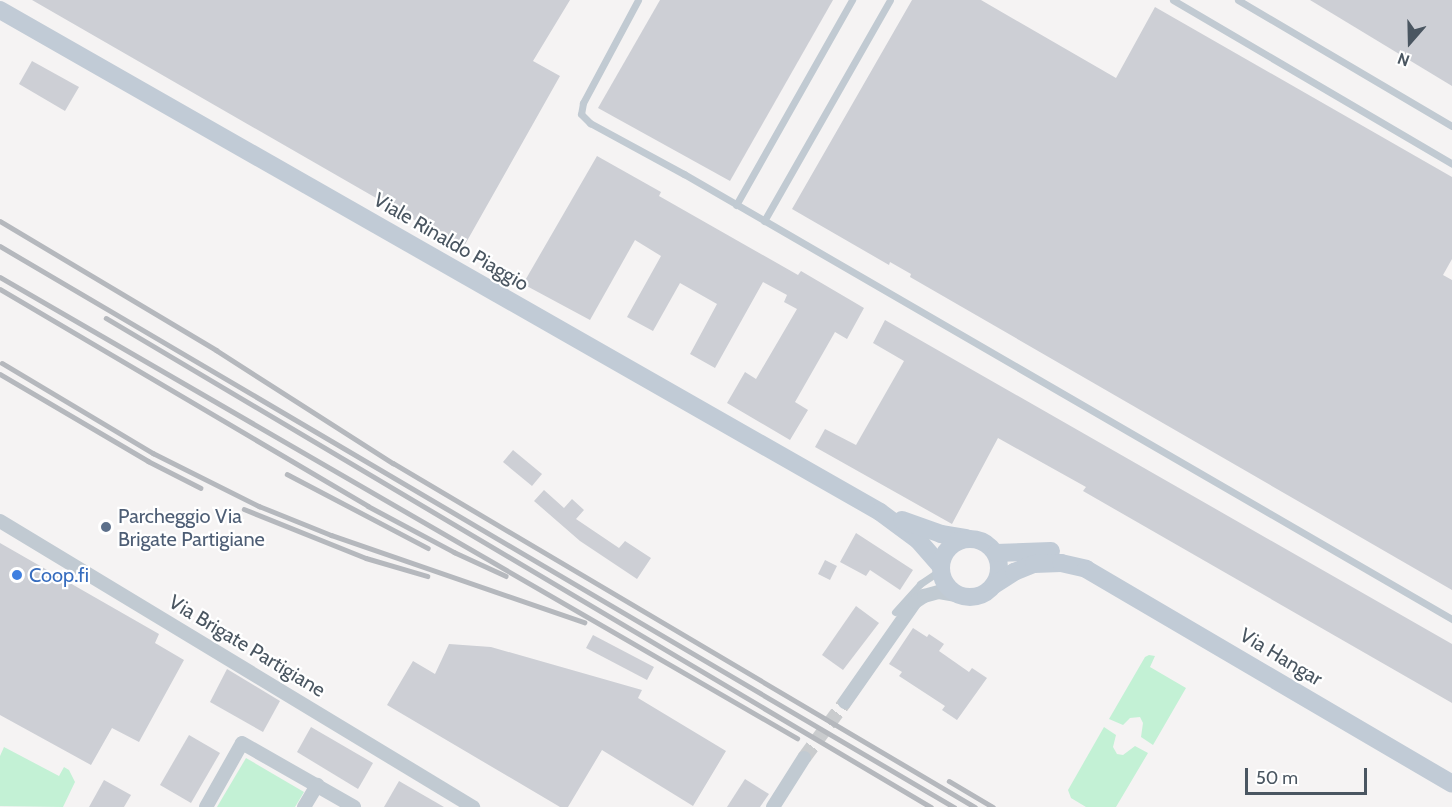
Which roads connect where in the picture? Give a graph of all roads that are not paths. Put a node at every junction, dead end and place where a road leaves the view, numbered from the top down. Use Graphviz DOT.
graph roads {
  1 [pos="638,0"];
  2 [pos="852,0"];
  3 [pos="890,0"];
  4 [pos="1173,0"];
  5 [pos="1238,0"];
  6 [pos="0,10"];
  7 [pos="1452,126"];
  8 [pos="1452,164"];
  9 [pos="736,205"];
  10 [pos="764,221"];
  11 [pos="880,512"];
  12 [pos="0,521"];
  13 [pos="969,538"];
  14 [pos="996,553"];
  15 [pos="941,568"];
  16 [pos="1086,569"];
  17 [pos="994,585"];
  18 [pos="961,596"];
  19 [pos="895,612"];
  20 [pos="1452,620"];
  21 [pos="845,702"];
  22 [pos="804,758"];
  23 [pos="1452,784"];
  24 [pos="317,785"];
  25 [pos="206,807"];
  26 [pos="304,807"];
  27 [pos="354,807"];
  28 [pos="473,807"];
  29 [pos="773,807"];
  1 -- 9 [label="lane"];
  2 -- 9 [label="lane"];
  3 -- 10 [label="lane"];
  4 -- 8 [label="lane"];
  5 -- 7 [label="lane"];
  6 -- 11 [label="street, Viale Rinaldo Piaggio"];
  9 -- 10 [label="lane"];
  10 -- 20 [label="lane"];
  11 -- 13 [label="street, Viale Rinaldo Piaggio"];
  11 -- 15 [label="street, Viale Rinaldo Piaggio"];
  12 -- 28 [label="street, Via Brigate Partigiane"];
  13 -- 14 [label="street"];
  13 -- 15 [label="street"];
  14 -- 16 [label="street, Via Hangar"];
  14 -- 17 [label="street"];
  15 -- 18 [label="street"];
  15 -- 19 [label="lane"];
  16 -- 17 [label="street, Via Hangar"];
  16 -- 23 [label="street, Via Hangar"];
  17 -- 18 [label="street"];
  18 -- 21 [label="street"];
  22 -- 29 [label="street"];
  24 -- 25 [label="street"];
  24 -- 26 [label="street"];
  24 -- 27 [label="street"];
}
